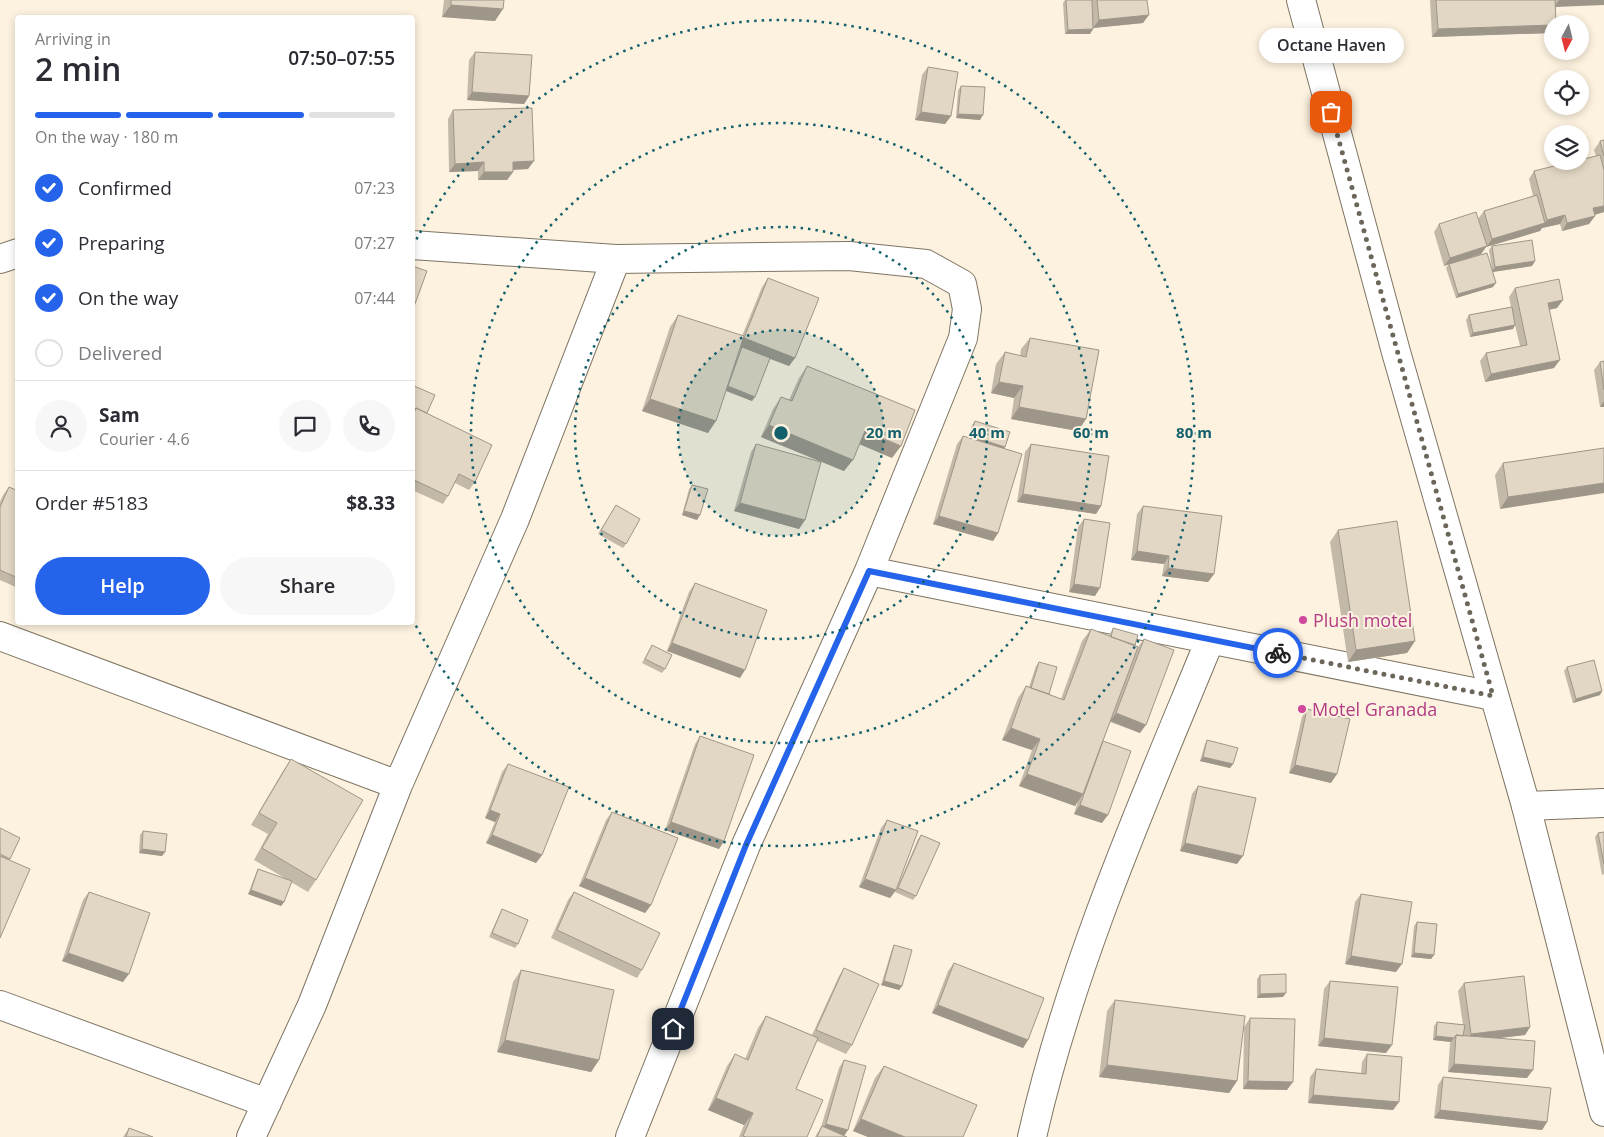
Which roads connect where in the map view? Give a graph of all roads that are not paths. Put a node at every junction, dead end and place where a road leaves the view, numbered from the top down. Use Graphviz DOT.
graph roads {
  1 [pos="1301,0"];
  2 [pos="415,245"];
  3 [pos="15,255"];
  4 [pos="0,259"];
  5 [pos="616,259"];
  6 [pos="869,571"];
  7 [pos="0,636"];
  8 [pos="1210,640"];
  9 [pos="1493,696"];
  10 [pos="398,785"];
  11 [pos="1604,803"];
  12 [pos="1526,806"];
  13 [pos="0,1005"];
  14 [pos="267,1103"];
  15 [pos="1604,1112"];
  16 [pos="251,1137"];
  17 [pos="630,1137"];
  18 [pos="1032,1137"];
  1 -- 9 [label="street"];
  2 -- 5 [label="street"];
  3 -- 4 [label="street"];
  5 -- 6 [label="street"];
  5 -- 10 [label="street"];
  6 -- 8 [label="street"];
  6 -- 17 [label="street"];
  7 -- 10 [label="street"];
  8 -- 9 [label="street"];
  8 -- 18 [label="street"];
  9 -- 12 [label="street"];
  10 -- 14 [label="street"];
  11 -- 12 [label="street"];
  12 -- 15 [label="street"];
  13 -- 14 [label="street"];
  14 -- 16 [label="street"];
}
